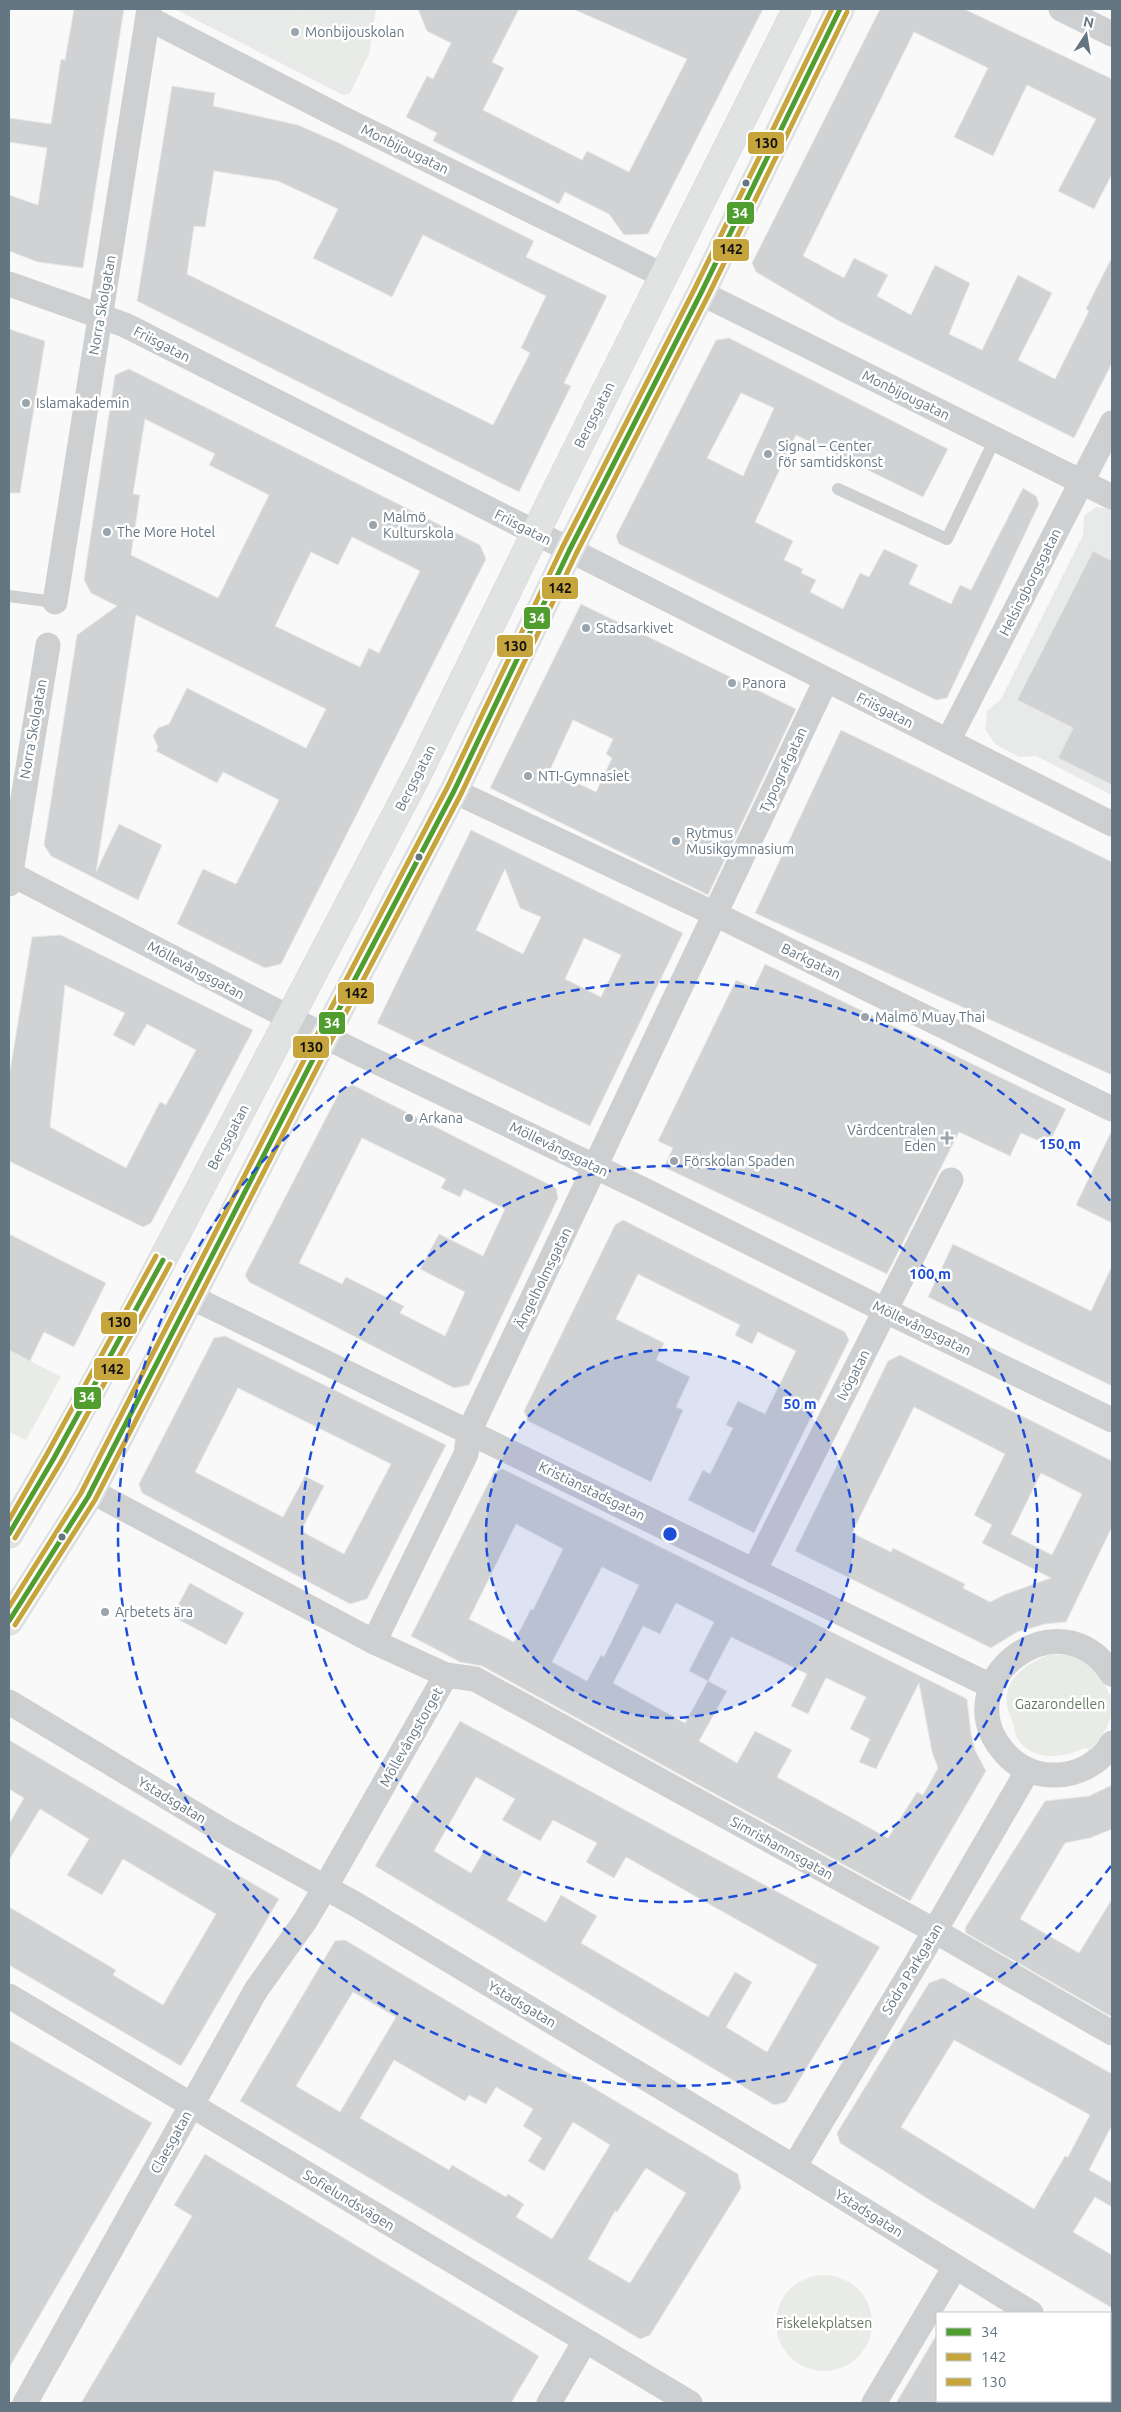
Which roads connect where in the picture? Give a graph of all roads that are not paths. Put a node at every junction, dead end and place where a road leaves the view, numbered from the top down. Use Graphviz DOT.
graph roads {
  1 [pos="797,9"];
  2 [pos="840,9"];
  3 [pos="1062,9"];
  4 [pos="149,13"];
  5 [pos="1112,34"];
  6 [pos="664,276"];
  7 [pos="9,284"];
  8 [pos="701,293"];
  9 [pos="101,315"];
  10 [pos="1112,423"];
  11 [pos="995,439"];
  12 [pos="1083,482"];
  13 [pos="838,488"];
  14 [pos="1112,496"];
  15 [pos="534,533"];
  16 [pos="569,551"];
  17 [pos="9,596"];
  18 [pos="55,602"];
  19 [pos="48,645"];
  20 [pos="826,680"];
  21 [pos="948,741"];
  22 [pos="454,791"];
  23 [pos="1112,824"];
  24 [pos="9,877"];
  25 [pos="715,914"];
  26 [pos="290,1019"];
  27 [pos="325,1036"];
  28 [pos="1112,1109"];
  29 [pos="596,1167"];
  30 [pos="951,1180"];
  31 [pos="191,1297"];
  32 [pos="886,1311"];
  33 [pos="1112,1420"];
  34 [pos="469,1432"];
  35 [pos="91,1491"];
  36 [pos="9,1534"];
  37 [pos="754,1571"];
  38 [pos="9,1622"];
  39 [pos="374,1642"];
  40 [pos="1112,1674"];
  41 [pos="446,1675"];
  42 [pos="992,1686"];
  43 [pos="9,1702"];
  44 [pos="1111,1748"];
  45 [pos="1028,1770"];
  46 [pos="326,1886"];
  47 [pos="935,1931"];
  48 [pos="9,1996"];
  49 [pos="1112,2033"];
  50 [pos="192,2106"];
  51 [pos="794,2167"];
  52 [pos="955,2266"];
  53 [pos="1029,2312"];
  54 [pos="585,2341"];
  55 [pos="25,2403"];
  56 [pos="549,2403"];
  57 [pos="690,2403"];
  58 [pos="874,2403"];
  1 -- 6 [label="street, Bergsgatan"];
  2 -- 8 [label="street"];
  3 -- 5 [label="street"];
  4 -- 6 [label="street, Monbijougatan"];
  4 -- 9 [label="street, Norra Skolgatan"];
  6 -- 15 [label="street, Bergsgatan"];
  7 -- 9 [label="street, Friisgatan"];
  8 -- 11 [label="street, Monbijougatan"];
  8 -- 16 [label="street"];
  9 -- 15 [label="street, Friisgatan"];
  9 -- 18 [label="street, Norra Skolgatan"];
  10 -- 12 [label="street, Helsingborgsgatan"];
  11 -- 12 [label="street, Monbijougatan"];
  11 -- 13 [label="lane"];
  12 -- 14 [label="street, Monbijougatan"];
  12 -- 21 [label="street, Helsingborgsgatan"];
  15 -- 16 [label="street, Friisgatan"];
  15 -- 26 [label="street, Bergsgatan"];
  16 -- 20 [label="street, Friisgatan"];
  16 -- 22 [label="street"];
  17 -- 18 [label="lane"];
  19 -- 24 [label="street, Norra Skolgatan"];
  20 -- 21 [label="street, Friisgatan"];
  20 -- 25 [label="street, Typografgatan"];
  21 -- 23 [label="street, Friisgatan"];
  22 -- 25 [label="street, Barkgatan"];
  22 -- 27 [label="street"];
  24 -- 26 [label="street, Möllevångsgatan"];
  25 -- 28 [label="street, Barkgatan"];
  25 -- 29 [label="street, Ängelholmsgatan"];
  26 -- 27 [label="street, Möllevångsgatan"];
  26 -- 36 [label="street, Bergsgatan"];
  27 -- 29 [label="street, Möllevångsgatan"];
  27 -- 31 [label="street"];
  29 -- 32 [label="street, Möllevångsgatan"];
  29 -- 34 [label="street, Ängelholmsgatan"];
  30 -- 32 [label="street, Ivögatan"];
  31 -- 34 [label="street, Kristianstadsgatan"];
  31 -- 35 [label="street"];
  32 -- 33 [label="street, Möllevångsgatan"];
  32 -- 37 [label="street, Ivögatan"];
  34 -- 37 [label="street, Kristianstadsgatan"];
  34 -- 39 [label="street, Ängelholmsgatan"];
  35 -- 38 [label="street"];
  35 -- 39 [label="street, Möllevångstorget"];
  37 -- 42 [label="street, Kristianstadsgatan"];
  39 -- 41 [label="street, Möllevångstorget"];
  40 -- 42 [label="street"];
  41 -- 46 [label="street, Möllevångstorget"];
  41 -- 47 [label="street, Simrishamnsgatan"];
  42 -- 45 [label="street"];
  43 -- 46 [label="street, Ystadsgatan"];
  44 -- 45 [label="street"];
  45 -- 47 [label="street, Södra Parkgatan"];
  46 -- 50 [label="street, Claesgatan"];
  46 -- 51 [label="street, Ystadsgatan"];
  47 -- 49 [label="street, Simrishamnsgatan"];
  47 -- 51 [label="street, Södra Parkgatan"];
  48 -- 50 [label="street, Sofielundsvägen"];
  50 -- 54 [label="street, Sofielundsvägen"];
  50 -- 55 [label="street, Claesgatan"];
  51 -- 52 [label="street, Ystadsgatan"];
  52 -- 53 [label="street, Ystadsgatan"];
  52 -- 58 [label="street"];
  54 -- 56 [label="street"];
  54 -- 57 [label="street, Sofielundsvägen"];
}
